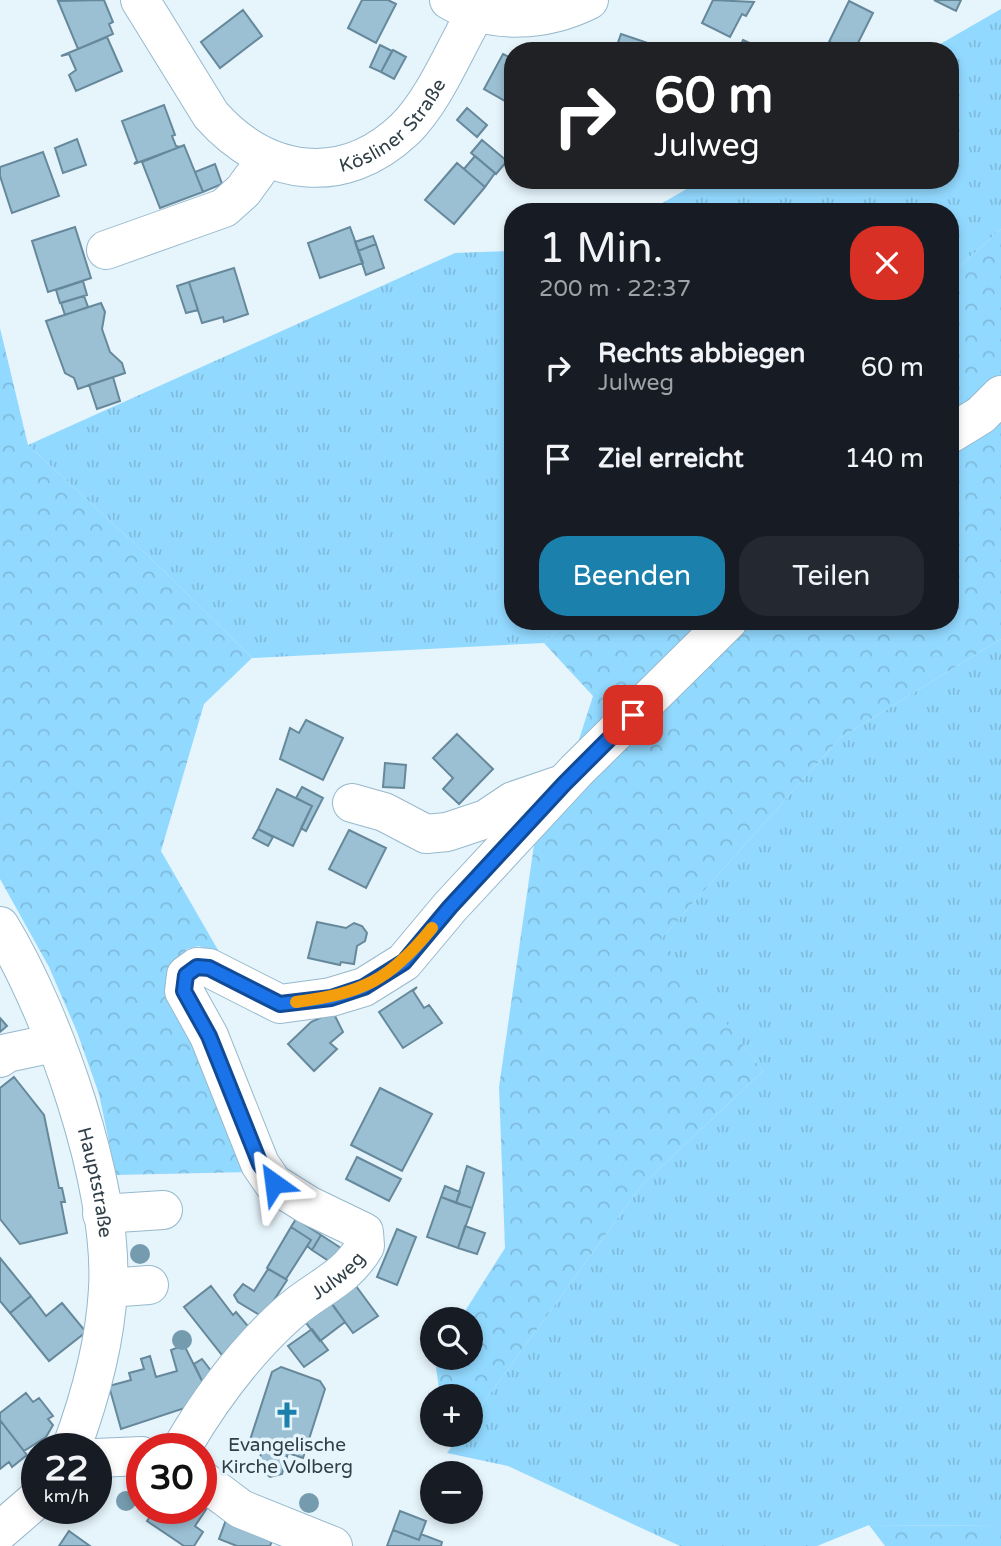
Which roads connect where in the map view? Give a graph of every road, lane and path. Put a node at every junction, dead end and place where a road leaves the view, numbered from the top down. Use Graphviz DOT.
graph roads {
  1 [pos="140,0"];
  2 [pos="589,0"];
  3 [pos="462,7"];
  4 [pos="267,158"];
  5 [pos="106,250"];
  6 [pos="1001,395"];
  7 [pos="959,428"];
  8 [pos="719,630"];
  9 [pos="564,784"];
  10 [pos="352,803"];
  11 [pos="0,926"];
  12 [pos="54,1043"];
  13 [pos="0,1058"];
  14 [pos="163,1210"];
  15 [pos="102,1214"];
  16 [pos="149,1285"];
  17 [pos="108,1288"];
  18 [pos="76,1433"];
  19 [pos="191,1433"];
  20 [pos="217,1491"];
  21 [pos="21,1513"];
  22 [pos="0,1531"];
  23 [pos="333,1546"];
  1 -- 4 [label="street, Kösliner Straße"];
  2 -- 3 [label="street"];
  3 -- 4 [label="street, Kösliner Straße"];
  4 -- 5 [label="street"];
  6 -- 7 [label="street"];
  8 -- 9 [label="street, Julweg"];
  9 -- 10 [label="street, Julweg"];
  9 -- 19 [label="street, Julweg"];
  11 -- 12 [label="street, Hauptstraße"];
  12 -- 13 [label="street"];
  12 -- 15 [label="street, Hauptstraße"];
  14 -- 15 [label="street"];
  15 -- 17 [label="street, Hauptstraße"];
  16 -- 17 [label="street"];
  17 -- 18 [label="street, Hauptstraße"];
  20 -- 23 [label="street"];
  21 -- 22 [label="street"];
}
